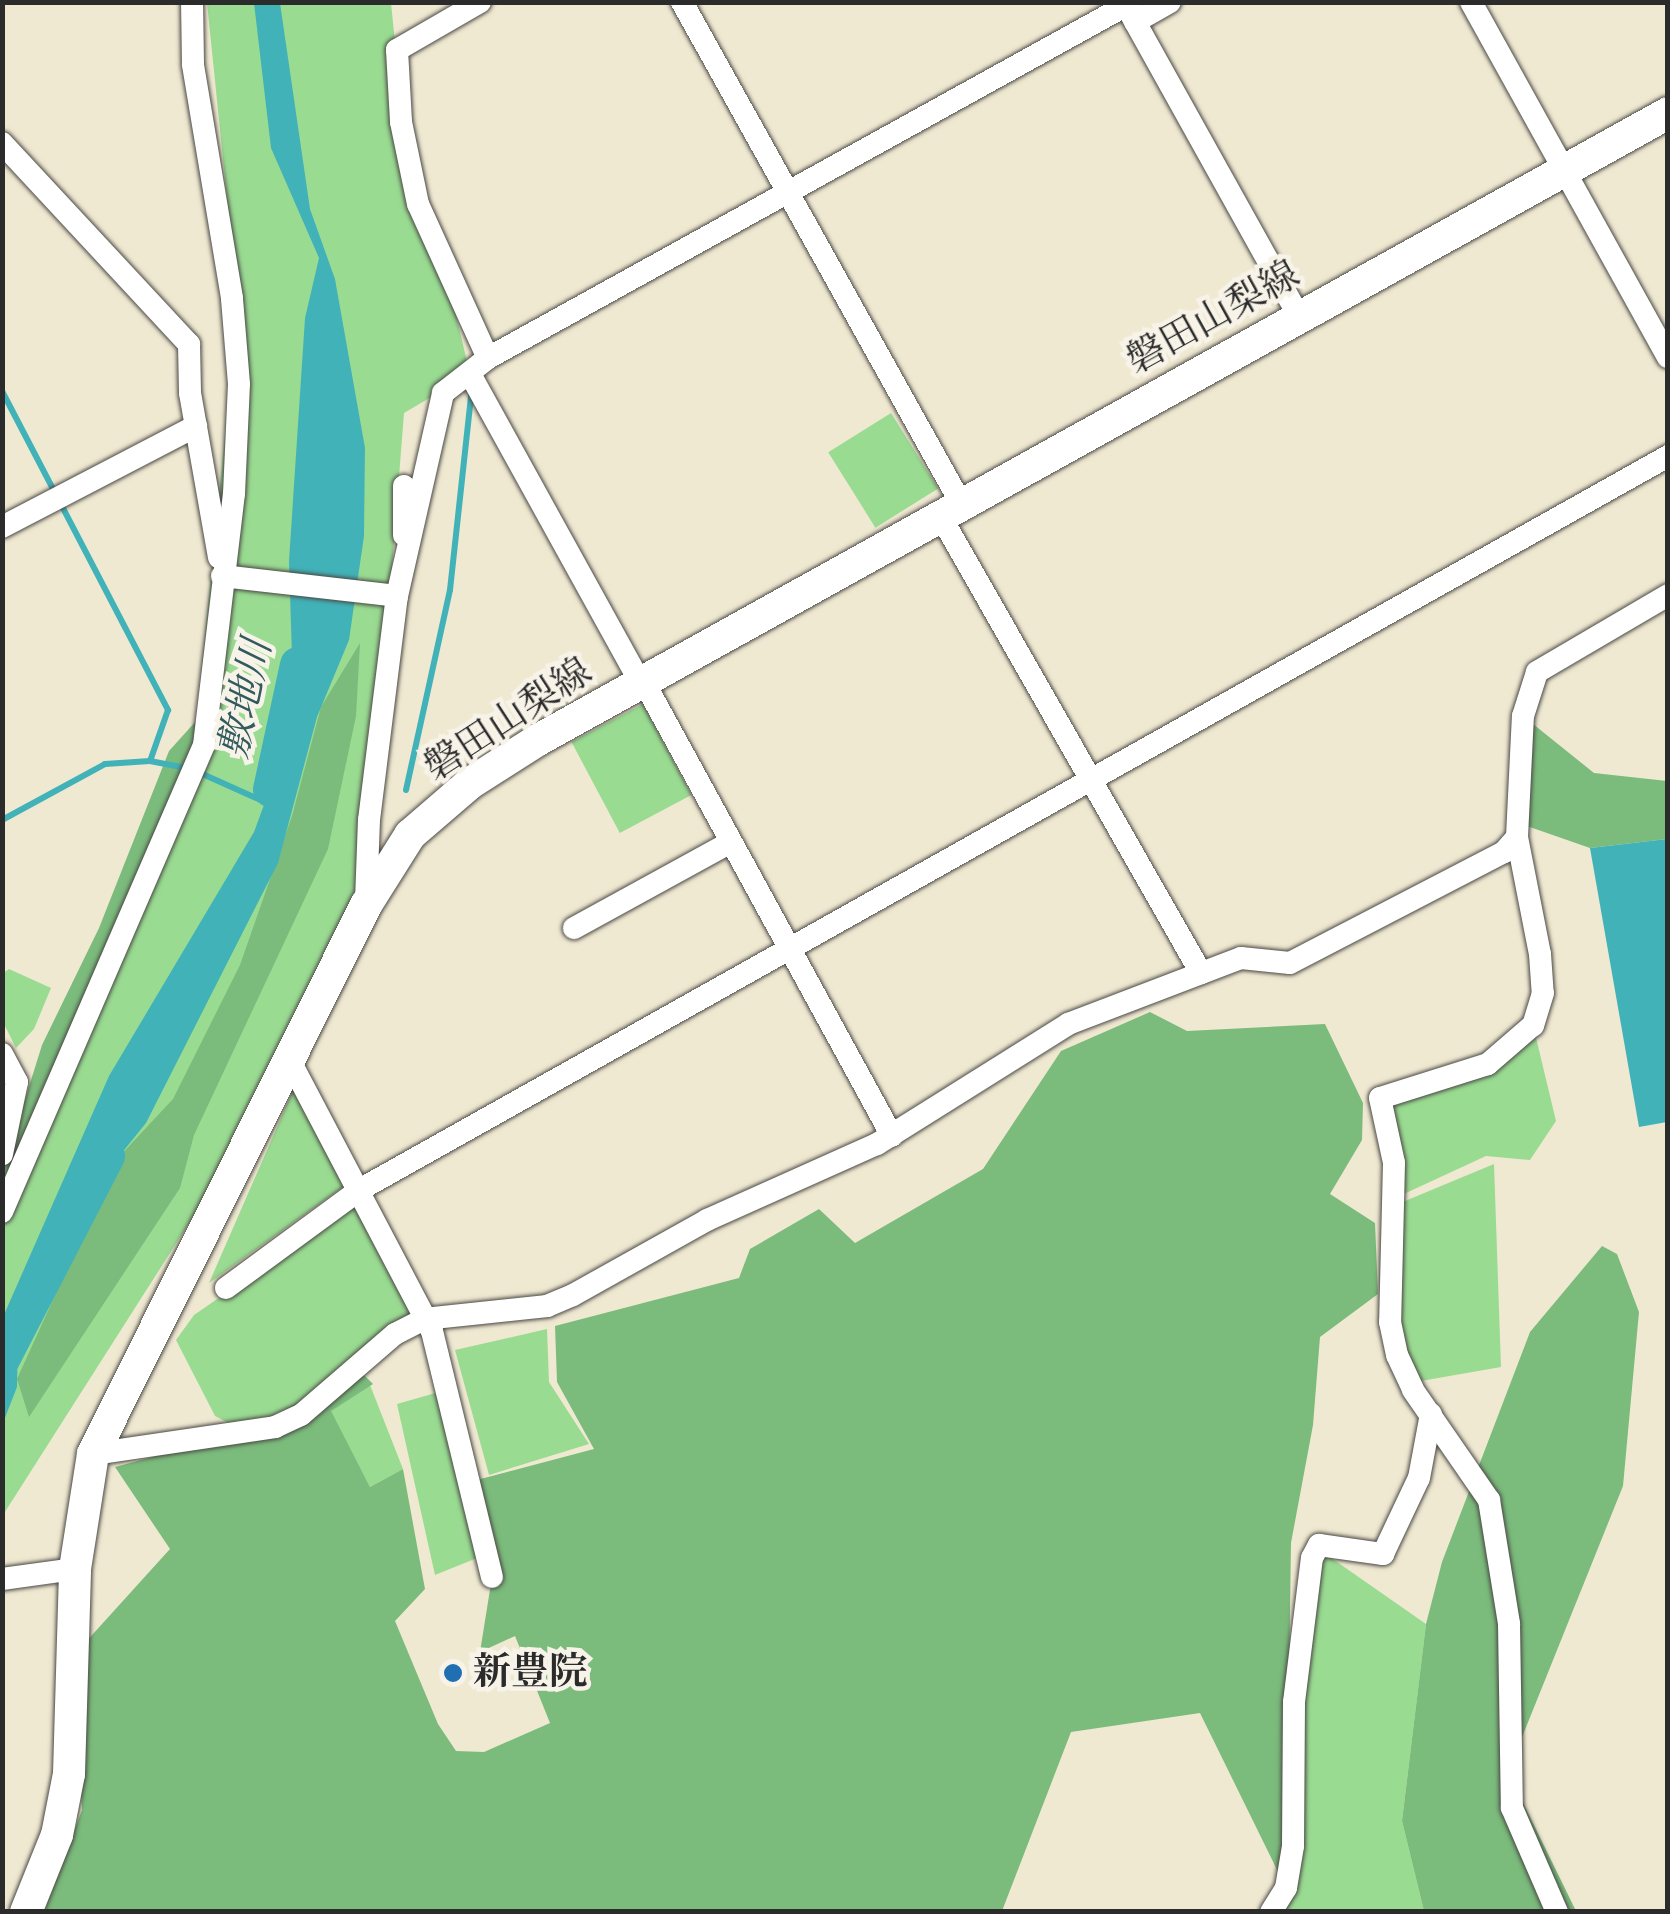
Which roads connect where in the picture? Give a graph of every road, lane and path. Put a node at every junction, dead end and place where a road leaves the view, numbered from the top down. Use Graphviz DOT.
graph roads {
  1 [pos="192,2"];
  2 [pos="480,2"];
  3 [pos="682,2"];
  4 [pos="1170,2"];
  5 [pos="1471,2"];
  6 [pos="1129,8"];
  7 [pos="1668,112"];
  8 [pos="2,143"];
  9 [pos="1563,171"];
  10 [pos="789,193"];
  11 [pos="1299,316"];
  12 [pos="1668,357"];
  13 [pos="488,358"];
  14 [pos="470,374"];
  15 [pos="196,426"];
  16 [pos="1668,456"];
  17 [pos="404,486"];
  18 [pos="951,510"];
  19 [pos="2,527"];
  20 [pos="230,577"];
  21 [pos="395,588"];
  22 [pos="1668,595"];
  23 [pos="642,683"];
  24 [pos="1094,778"];
  25 [pos="1517,836"];
  26 [pos="729,843"];
  27 [pos="366,905"];
  28 [pos="574,928"];
  29 [pos="787,952"];
  30 [pos="1201,973"];
  31 [pos="2,1054"];
  32 [pos="288,1057"];
  33 [pos="892,1136"];
  34 [pos="2,1154"];
  35 [pos="361,1189"];
  36 [pos="2,1212"];
  37 [pos="226,1288"];
  38 [pos="424,1319"];
  39 [pos="1431,1414"];
  40 [pos="93,1454"];
  41 [pos="75,1569"];
  42 [pos="492,1577"];
  43 [pos="2,1579"];
  44 [pos="26,1912"];
  45 [pos="1271,1912"];
  46 [pos="1557,1912"];
  1 -- 20 [label="street"];
  2 -- 13 [label="street"];
  3 -- 10 [label="street"];
  4 -- 6 [label="street"];
  5 -- 9 [label="street"];
  6 -- 10 [label="street"];
  6 -- 11 [label="street"];
  7 -- 9 [label="main road, 磐田山梨線"];
  8 -- 15 [label="street"];
  9 -- 11 [label="main road, 磐田山梨線"];
  9 -- 12 [label="street"];
  10 -- 13 [label="street"];
  10 -- 18 [label="street"];
  11 -- 18 [label="main road, 磐田山梨線"];
  13 -- 14 [label="street"];
  14 -- 21 [label="street"];
  14 -- 23 [label="street"];
  15 -- 19 [label="street"];
  15 -- 20 [label="street"];
  16 -- 24 [label="street"];
  17 -- 21 [label="street"];
  18 -- 23 [label="main road, 磐田山梨線"];
  18 -- 24 [label="street"];
  20 -- 21 [label="street"];
  20 -- 36 [label="street"];
  21 -- 27 [label="street"];
  22 -- 25 [label="street"];
  23 -- 26 [label="street"];
  23 -- 27 [label="main road, 磐田山梨線"];
  24 -- 29 [label="street"];
  24 -- 30 [label="street"];
  25 -- 30 [label="street"];
  25 -- 39 [label="street"];
  26 -- 28 [label="street"];
  26 -- 29 [label="street"];
  27 -- 32 [label="main road, 磐田山梨線"];
  29 -- 33 [label="street"];
  29 -- 35 [label="street"];
  30 -- 33 [label="street"];
  31 -- 34 [label="street"];
  32 -- 35 [label="street"];
  32 -- 40 [label="main road, 磐田山梨線"];
  33 -- 38 [label="street"];
  35 -- 37 [label="street"];
  35 -- 38 [label="street"];
  38 -- 40 [label="street"];
  38 -- 42 [label="street"];
  39 -- 45 [label="street"];
  39 -- 46 [label="street"];
  40 -- 41 [label="main road, 磐田山梨線"];
  41 -- 43 [label="street"];
  41 -- 44 [label="main road, 磐田山梨線"];
}
